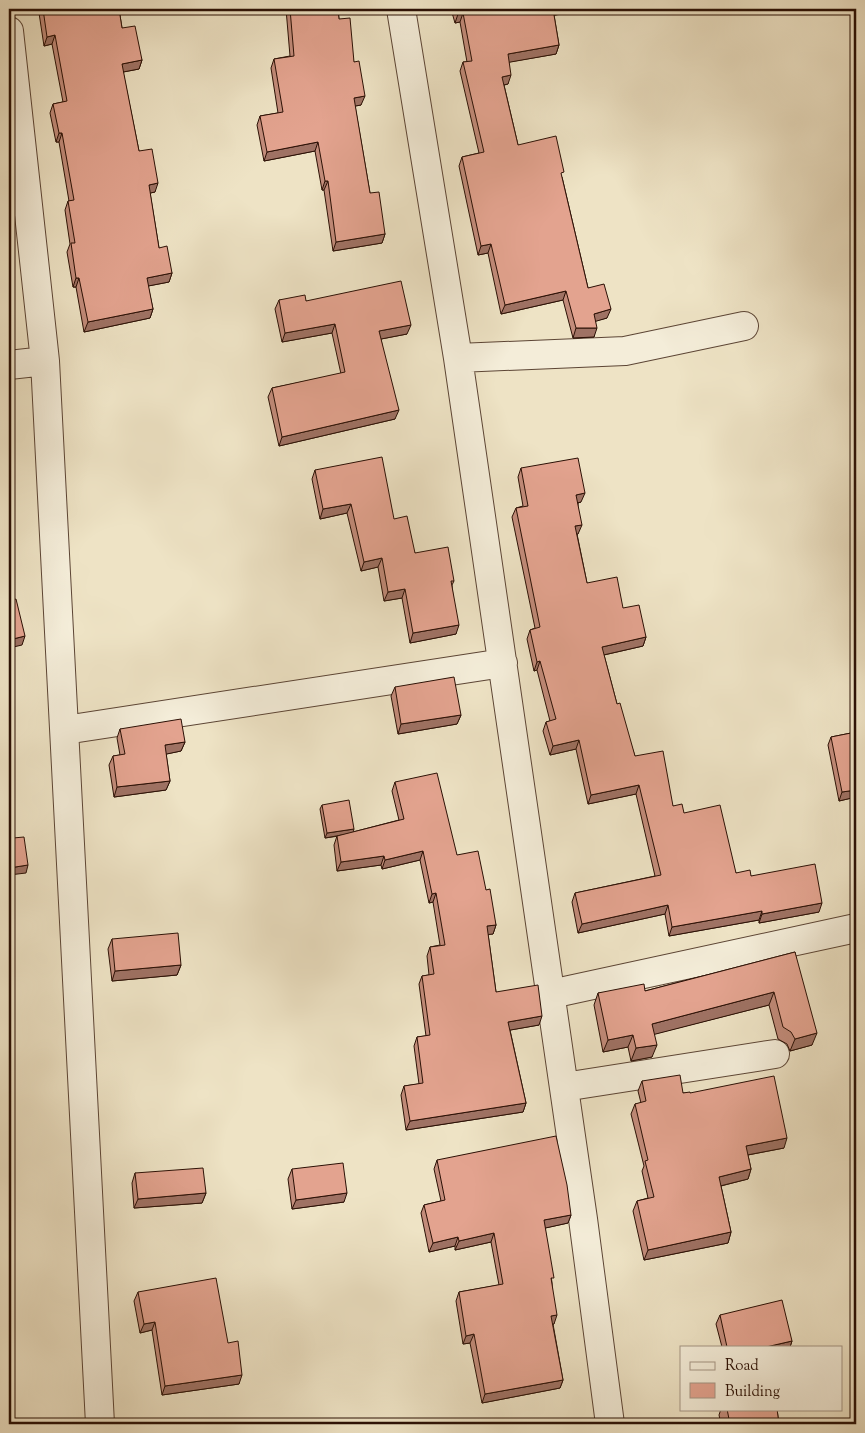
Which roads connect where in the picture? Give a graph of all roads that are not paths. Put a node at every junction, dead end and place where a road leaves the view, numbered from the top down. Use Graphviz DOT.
graph roads {
  1 [pos="401,9"];
  2 [pos="9,31"];
  3 [pos="744,326"];
  4 [pos="458,358"];
  5 [pos="45,361"];
  6 [pos="9,365"];
  7 [pos="503,663"];
  8 [pos="65,730"];
  9 [pos="856,928"];
  10 [pos="551,994"];
  11 [pos="775,1054"];
  12 [pos="564,1087"];
  13 [pos="100,1424"];
  14 [pos="610,1424"];
  1 -- 4 [label="street"];
  2 -- 5 [label="street"];
  3 -- 4 [label="street"];
  4 -- 7 [label="street"];
  5 -- 6 [label="street"];
  5 -- 8 [label="street"];
  7 -- 8 [label="street"];
  7 -- 10 [label="street"];
  8 -- 13 [label="street"];
  9 -- 10 [label="street"];
  10 -- 12 [label="street"];
  11 -- 12 [label="street"];
  12 -- 14 [label="street"];
}
